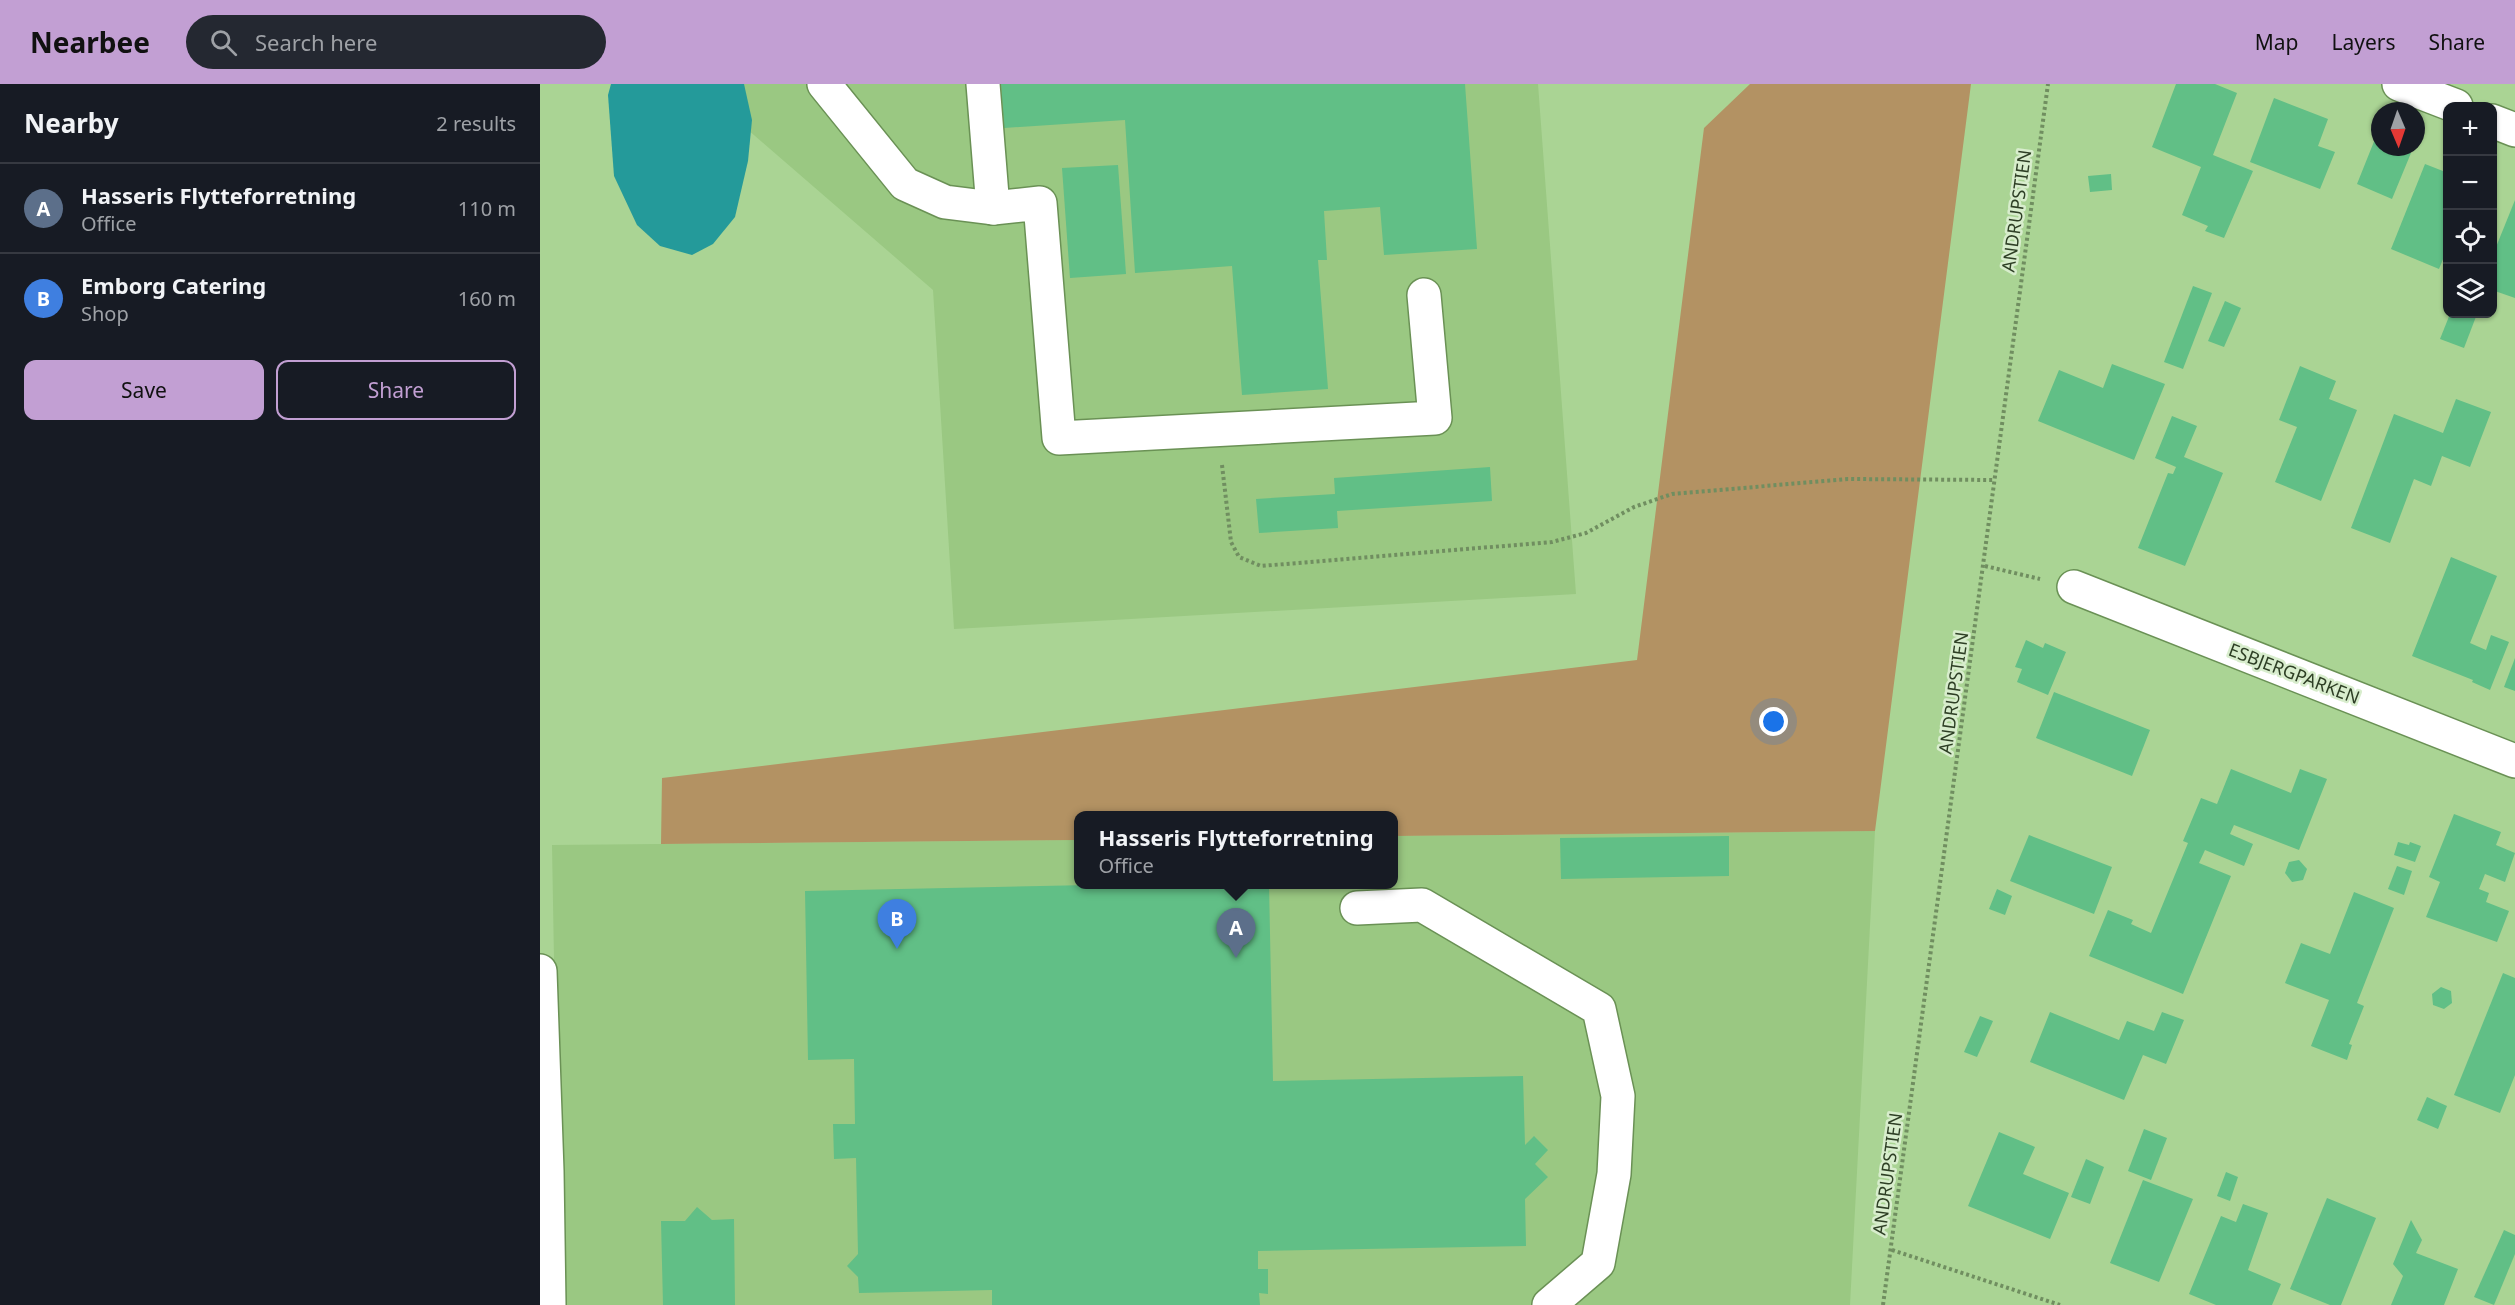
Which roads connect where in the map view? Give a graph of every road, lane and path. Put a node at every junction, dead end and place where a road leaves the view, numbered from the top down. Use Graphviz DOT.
graph roads {
  1 [pos="825,84"];
  2 [pos="983,84"];
  3 [pos="2048,84"];
  4 [pos="2399,84"];
  5 [pos="2446,102"];
  6 [pos="2497,123"];
  7 [pos="2515,130"];
  8 [pos="993,208"];
  9 [pos="1424,295"];
  10 [pos="1218,430"];
  11 [pos="1994,480"];
  12 [pos="1985,566"];
  13 [pos="2074,587"];
  14 [pos="2515,761"];
  15 [pos="1357,908"];
  16 [pos="540,971"];
  17 [pos="544,1172"];
  18 [pos="1892,1250"];
  19 [pos="549,1305"];
  20 [pos="1549,1305"];
  21 [pos="1883,1305"];
  22 [pos="2060,1305"];
  1 -- 8 [label="street"];
  2 -- 8 [label="street"];
  3 -- 11 [label="path, ANDRUPSTIEN"];
  4 -- 5 [label="street"];
  6 -- 7 [label="street"];
  8 -- 10 [label="street"];
  9 -- 10 [label="street"];
  10 -- 11 [label="path"];
  11 -- 12 [label="path, ANDRUPSTIEN"];
  12 -- 13 [label="path"];
  12 -- 18 [label="path, ANDRUPSTIEN"];
  13 -- 14 [label="street, ESBJERGPARKEN"];
  15 -- 20 [label="street"];
  16 -- 17 [label="street"];
  17 -- 19 [label="street"];
  18 -- 21 [label="path, ANDRUPSTIEN"];
  18 -- 22 [label="path"];
}
